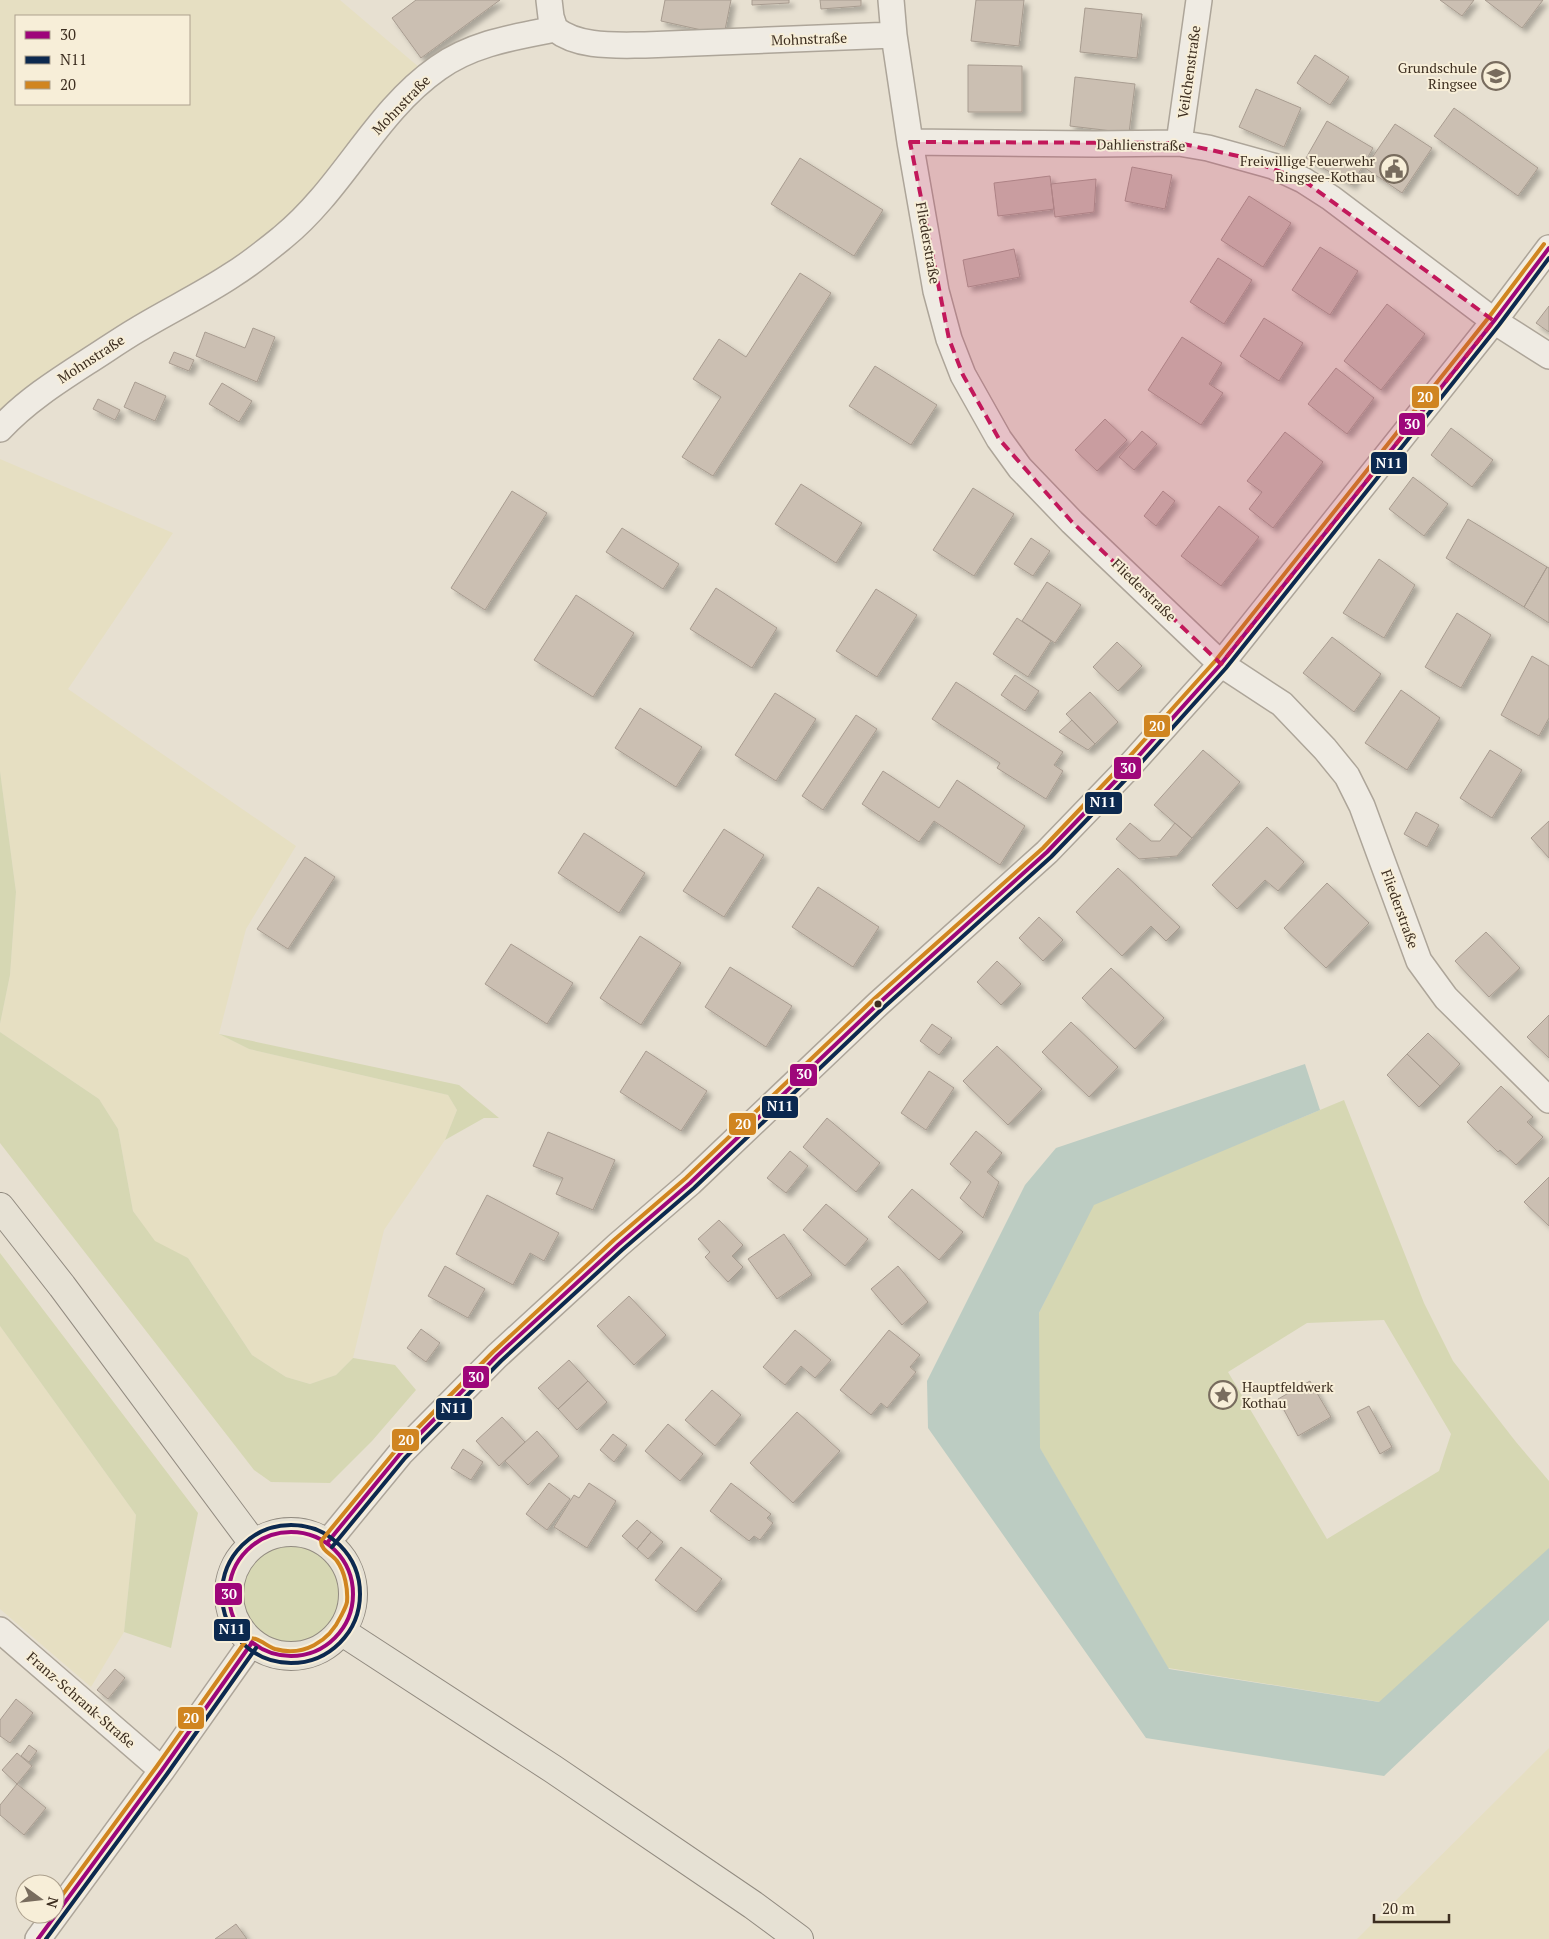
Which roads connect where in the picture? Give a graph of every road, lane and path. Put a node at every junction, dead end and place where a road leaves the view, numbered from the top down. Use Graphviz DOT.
graph roads {
  1 [pos="549,0"];
  2 [pos="892,0"];
  3 [pos="1199,0"];
  4 [pos="556,29"];
  5 [pos="894,35"];
  6 [pos="910,142"];
  7 [pos="1179,143"];
  8 [pos="1549,248"];
  9 [pos="1494,321"];
  10 [pos="1549,356"];
  11 [pos="0,429"];
  12 [pos="1221,664"];
  13 [pos="1549,1100"];
  14 [pos="0,1206"];
  15 [pos="253,1543"];
  16 [pos="327,1543"];
  17 [pos="0,1630"];
  18 [pos="342,1631"];
  19 [pos="251,1644"];
  20 [pos="162,1770"];
  21 [pos="38,1939"];
  22 [pos="799,1939"];
  1 -- 4 [label="street"];
  2 -- 5 [label="street, Fliederstraße"];
  3 -- 7 [label="street, Veilchenstraße"];
  4 -- 5 [label="street, Mohnstraße"];
  4 -- 11 [label="street, Mohnstraße"];
  5 -- 6 [label="street, Fliederstraße"];
  6 -- 7 [label="street, Dahlienstraße"];
  6 -- 12 [label="street, Fliederstraße"];
  7 -- 9 [label="street, Dahlienstraße"];
  8 -- 9 [label="street"];
  9 -- 10 [label="street, Dahlienstraße"];
  9 -- 12 [label="street"];
  12 -- 13 [label="street, Fliederstraße"];
  12 -- 16 [label="street"];
  14 -- 15 [label="main road"];
  15 -- 16 [label="main road"];
  15 -- 19 [label="main road"];
  16 -- 18 [label="main road"];
  17 -- 20 [label="street, Franz-Schrank-Straße"];
  18 -- 19 [label="main road"];
  18 -- 22 [label="main road"];
  19 -- 20 [label="street"];
  20 -- 21 [label="street"];
}
